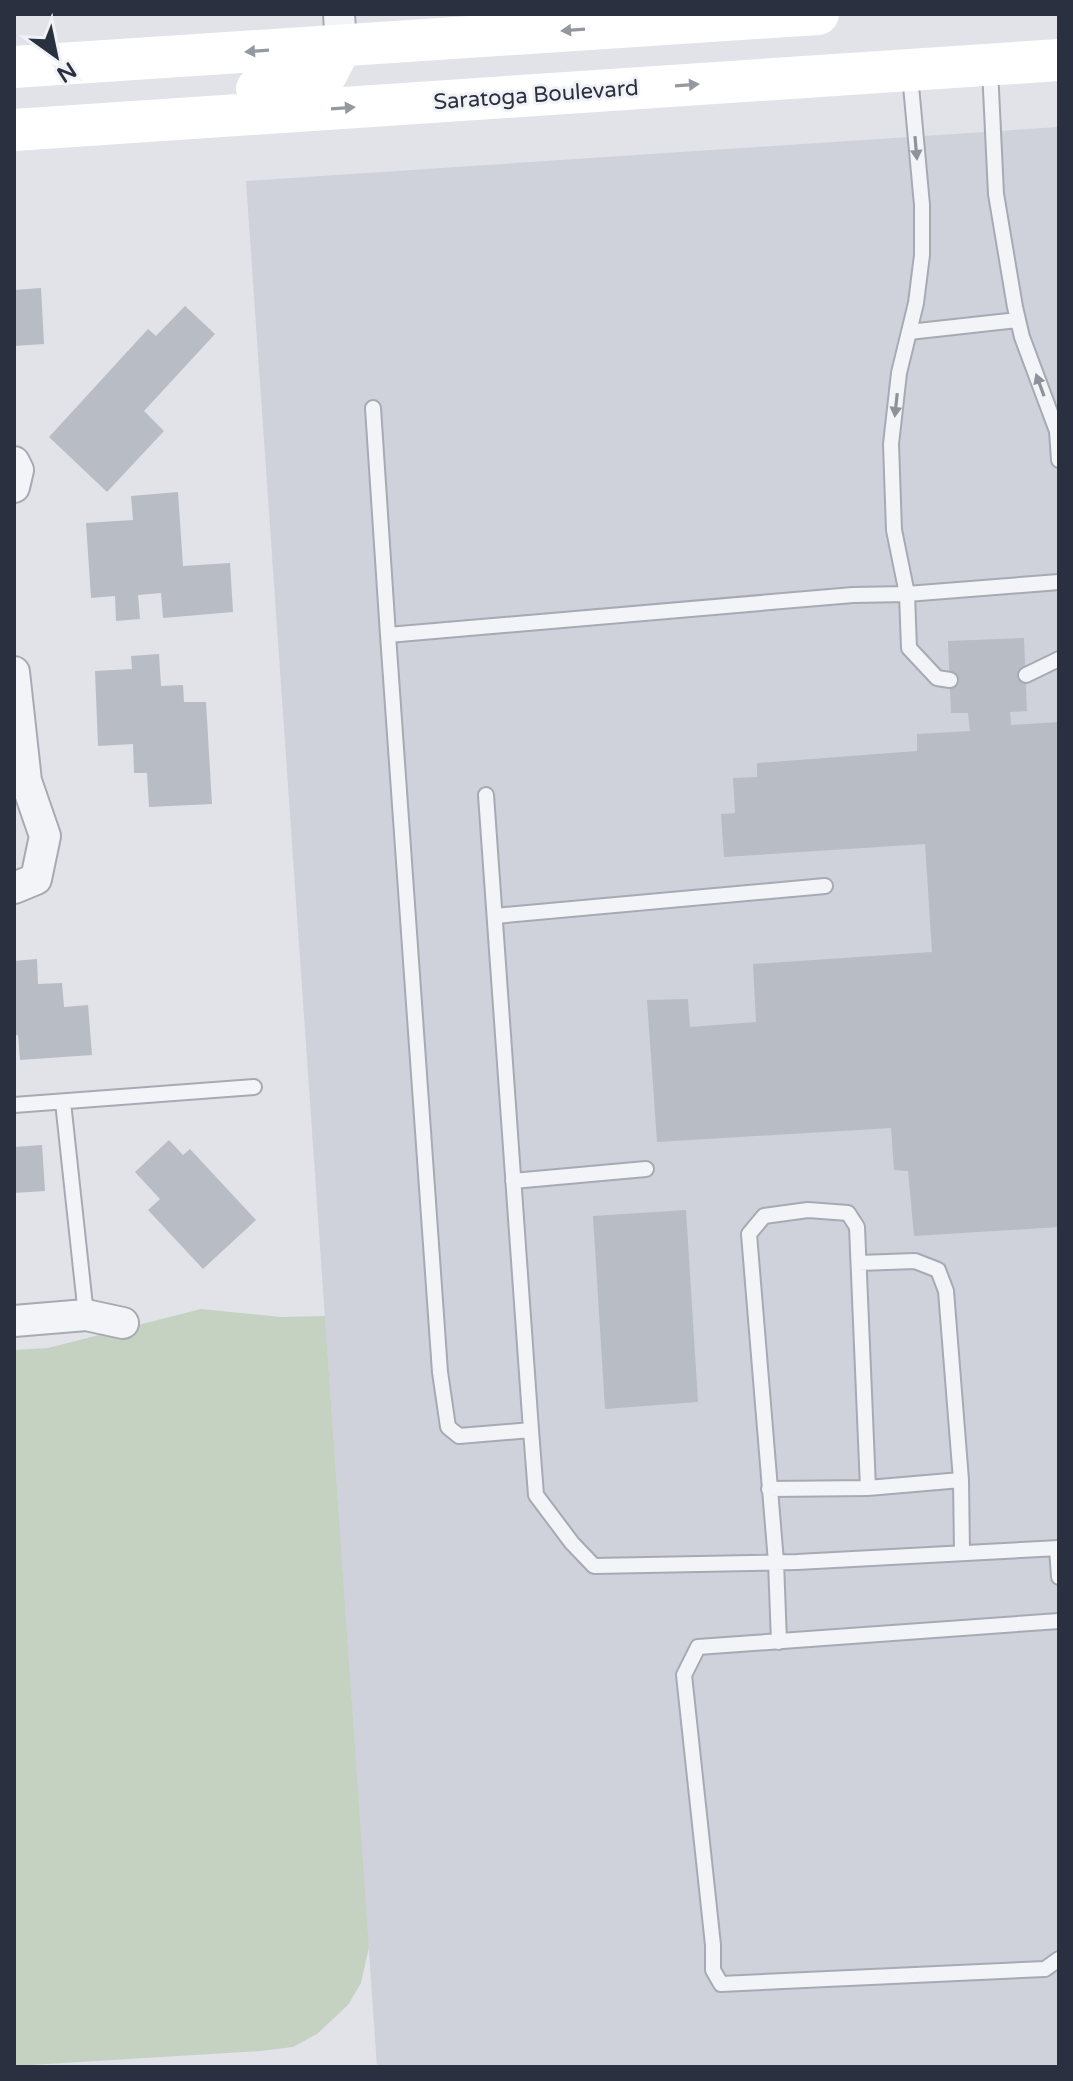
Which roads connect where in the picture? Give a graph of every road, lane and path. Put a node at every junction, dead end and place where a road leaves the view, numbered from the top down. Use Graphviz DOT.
graph roads {
  1 [pos="818,14"];
  2 [pos="340,30"];
  3 [pos="1059,60"];
  4 [pos="989,65"];
  5 [pos="14,67"];
  6 [pos="909,70"];
  7 [pos="116,123"];
  8 [pos="14,130"];
  9 [pos="1018,320"];
  10 [pos="909,332"];
  11 [pos="373,408"];
  12 [pos="1059,460"];
  13 [pos="14,462"];
  14 [pos="14,487"];
  15 [pos="1059,582"];
  16 [pos="907,594"];
  17 [pos="388,635"];
  18 [pos="1059,659"];
  19 [pos="14,672"];
  20 [pos="1026,675"];
  21 [pos="950,680"];
  22 [pos="486,795"];
  23 [pos="25,883"];
  24 [pos="825,886"];
  25 [pos="495,916"];
  26 [pos="254,1087"];
  27 [pos="63,1102"];
  28 [pos="14,1105"];
  29 [pos="646,1169"];
  30 [pos="513,1181"];
  31 [pos="859,1263"];
  32 [pos="86,1315"];
  33 [pos="14,1321"];
  34 [pos="123,1323"];
  35 [pos="531,1430"];
  36 [pos="961,1480"];
  37 [pos="868,1488"];
  38 [pos="769,1489"];
  39 [pos="1058,1548"];
  40 [pos="962,1553"];
  41 [pos="776,1562"];
  42 [pos="1059,1577"];
  43 [pos="1059,1621"];
  44 [pos="779,1642"];
  45 [pos="1059,1959"];
  1 -- 2 [label="main road, one-way"];
  2 -- 5 [label="main road, one-way"];
  2 -- 7 [label="main road"];
  3 -- 4 [label="main road, Saratoga Boulevard"];
  4 -- 6 [label="main road, Saratoga Boulevard"];
  4 -- 9 [label="lane"];
  7 -- 6 [label="main road, Saratoga Boulevard, one-way"];
  6 -- 10 [label="lane, one-way"];
  7 -- 8 [label="main road, Saratoga Boulevard"];
  9 -- 10 [label="lane"];
  12 -- 9 [label="lane, one-way"];
  10 -- 16 [label="lane, one-way"];
  11 -- 17 [label="lane"];
  13 -- 14 [label="street"];
  15 -- 16 [label="lane"];
  16 -- 17 [label="lane"];
  16 -- 21 [label="lane"];
  17 -- 35 [label="lane"];
  18 -- 20 [label="lane"];
  19 -- 23 [label="street"];
  22 -- 25 [label="lane"];
  24 -- 25 [label="lane"];
  25 -- 30 [label="lane"];
  26 -- 27 [label="lane"];
  27 -- 28 [label="lane"];
  27 -- 32 [label="lane"];
  29 -- 30 [label="lane"];
  30 -- 35 [label="lane"];
  31 -- 36 [label="lane"];
  31 -- 37 [label="lane"];
  31 -- 38 [label="lane"];
  32 -- 33 [label="street"];
  32 -- 34 [label="street"];
  35 -- 41 [label="lane"];
  36 -- 37 [label="lane"];
  36 -- 40 [label="lane"];
  37 -- 38 [label="lane"];
  38 -- 41 [label="lane"];
  39 -- 40 [label="lane"];
  39 -- 42 [label="lane"];
  40 -- 41 [label="lane"];
  41 -- 44 [label="lane"];
  43 -- 44 [label="lane"];
  44 -- 45 [label="lane"];
}
